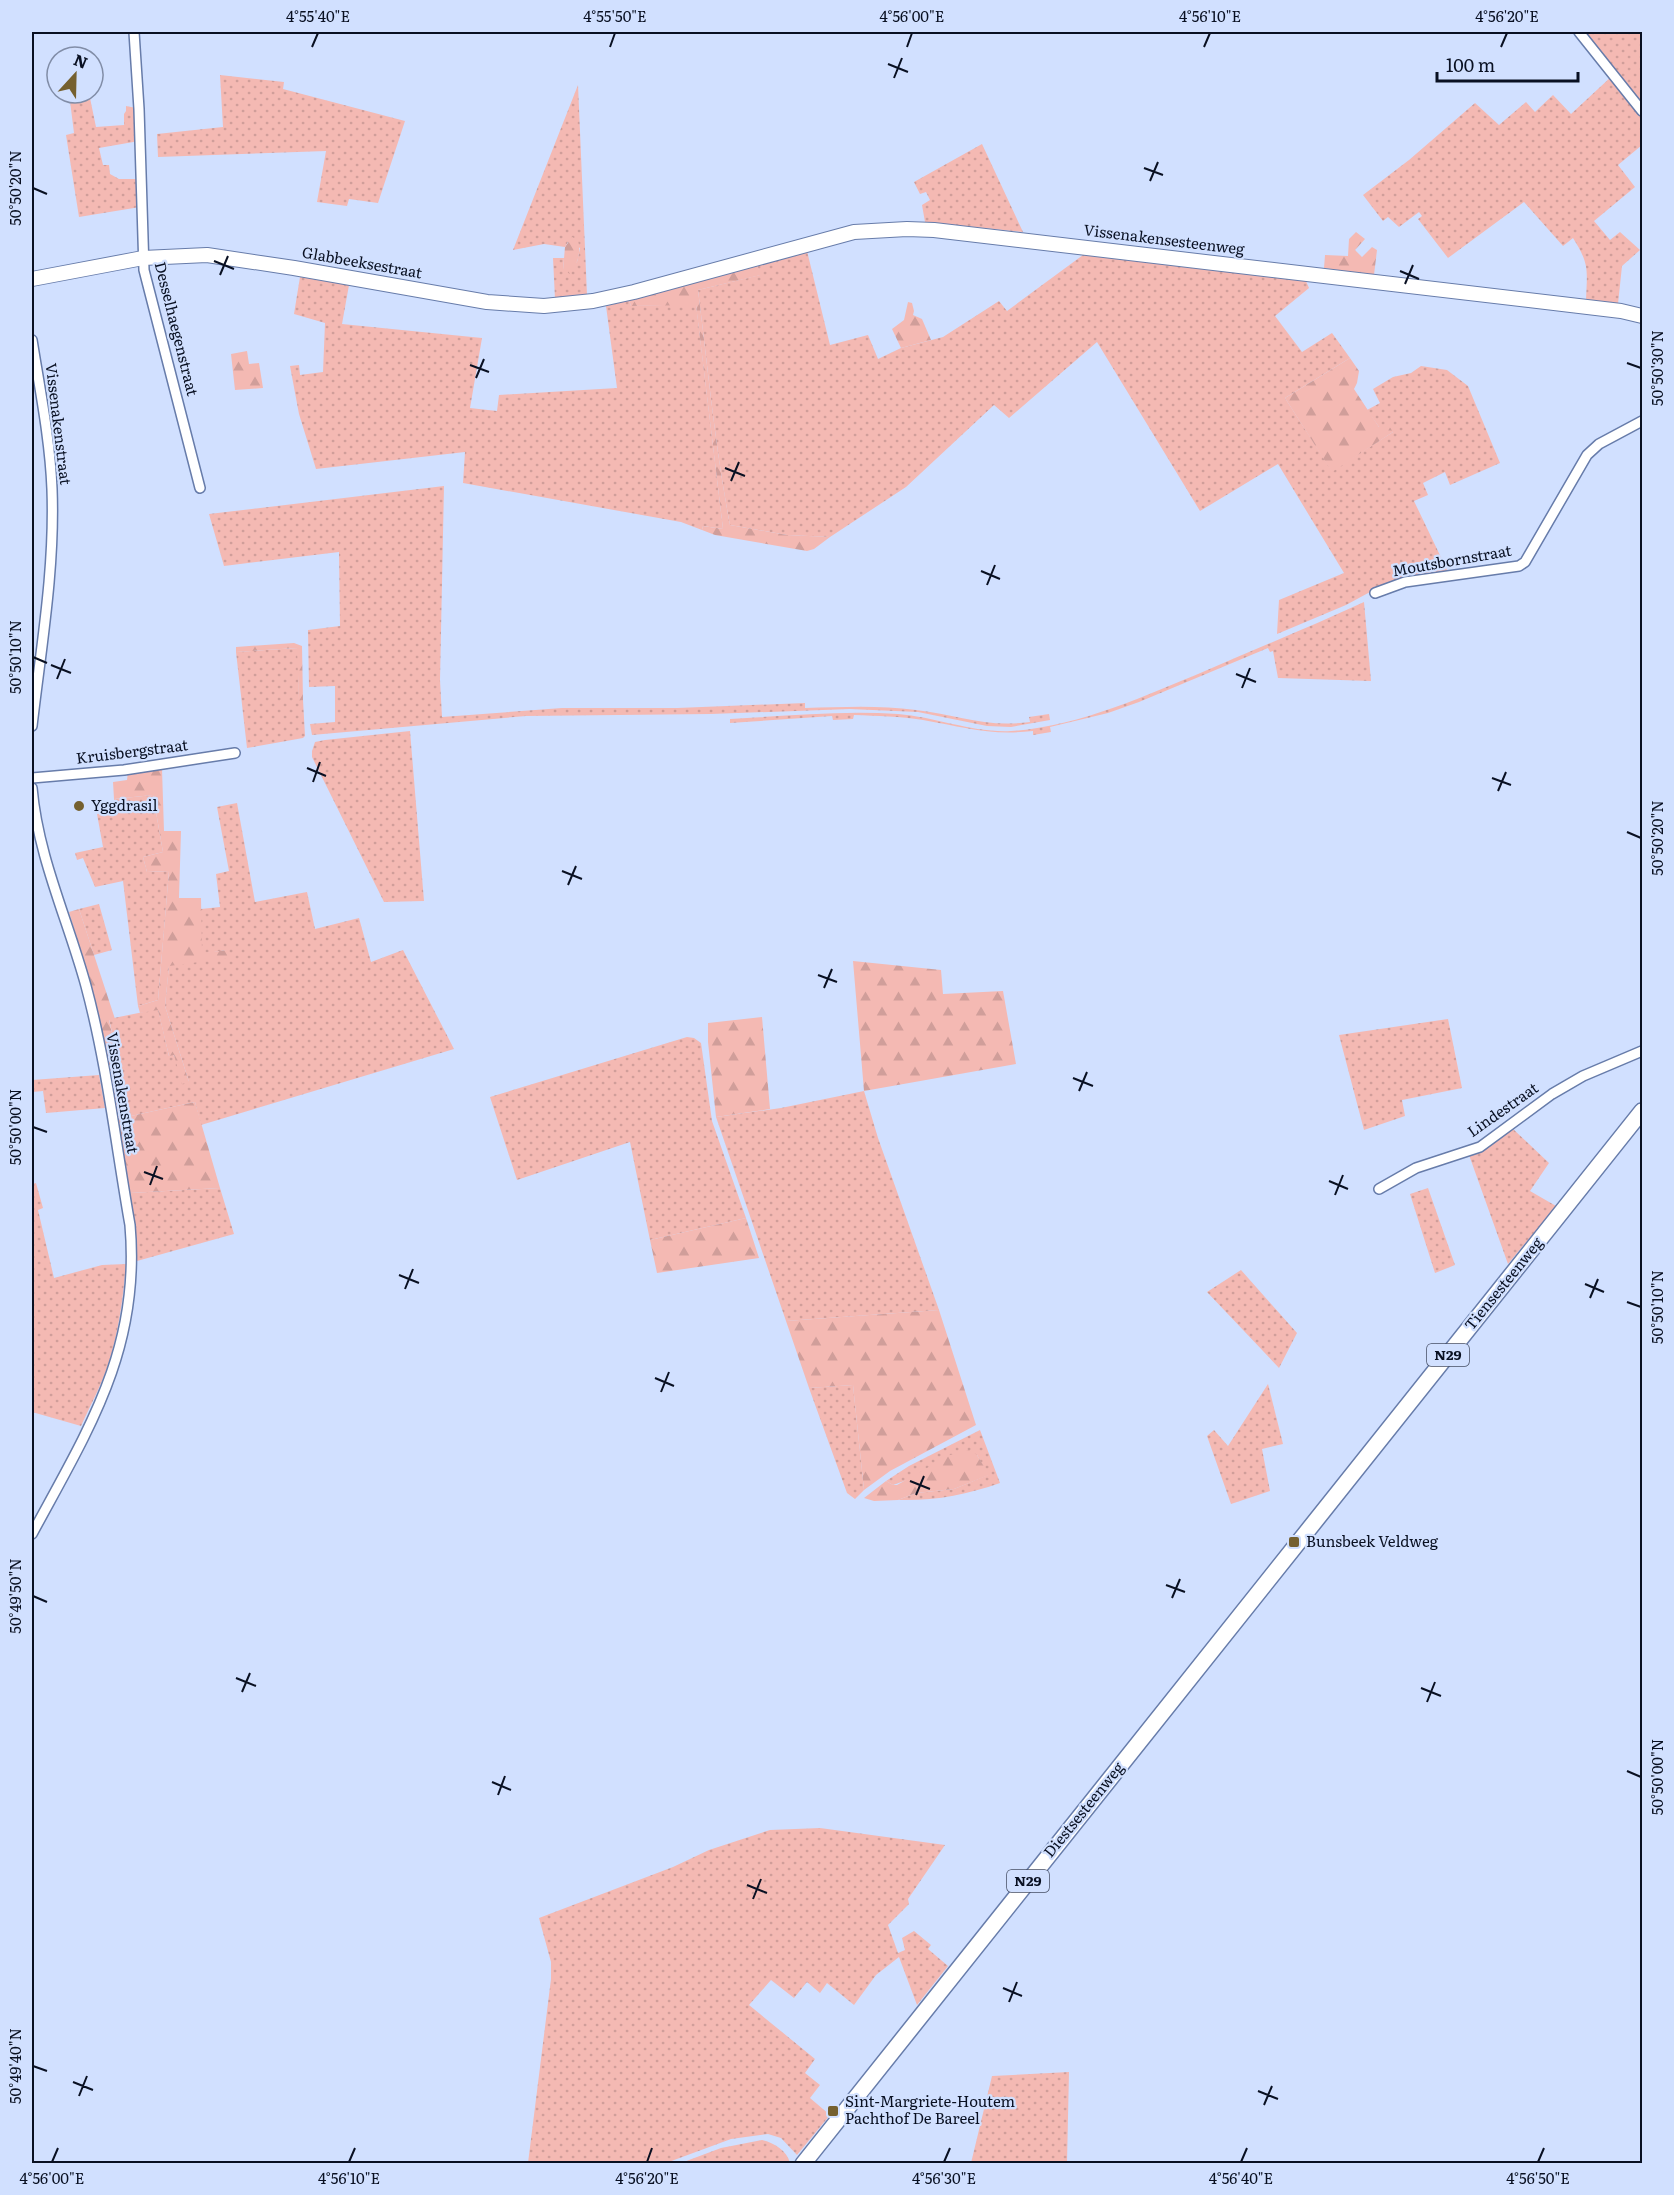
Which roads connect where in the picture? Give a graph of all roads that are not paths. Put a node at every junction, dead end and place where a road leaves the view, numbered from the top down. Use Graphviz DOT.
graph roads {
  1 [pos="134,32"];
  2 [pos="1579,32"];
  3 [pos="1642,111"];
  4 [pos="142,258"];
  5 [pos="685,278"];
  6 [pos="32,279"];
  7 [pos="1642,316"];
  8 [pos="32,340"];
  9 [pos="1642,421"];
  10 [pos="200,488"];
  11 [pos="1376,593"];
  12 [pos="32,726"];
  13 [pos="235,753"];
  14 [pos="32,778"];
  15 [pos="32,788"];
  16 [pos="1642,1052"];
  17 [pos="1642,1111"];
  18 [pos="1379,1189"];
  19 [pos="32,1534"];
  20 [pos="1253,1598"];
  21 [pos="803,2163"];
  1 -- 4 [label="street, Desselhaegenstraat"];
  2 -- 3 [label="street"];
  4 -- 5 [label="street, Glabbeeksestraat"];
  4 -- 6 [label="street, Glabbeeksestraat"];
  4 -- 10 [label="street, Desselhaegenstraat"];
  5 -- 7 [label="street, Vissenakensesteenweg"];
  8 -- 12 [label="street, Vissenakenstraat"];
  9 -- 11 [label="street, Moutsbornstraat"];
  13 -- 14 [label="street, Kruisbergstraat"];
  15 -- 19 [label="street, Vissenakenstraat"];
  16 -- 18 [label="street, Lindestraat"];
  17 -- 20 [label="main road, Tiensesteenweg / N29"];
  20 -- 21 [label="main road, Diestsesteenweg / N29"];
}
